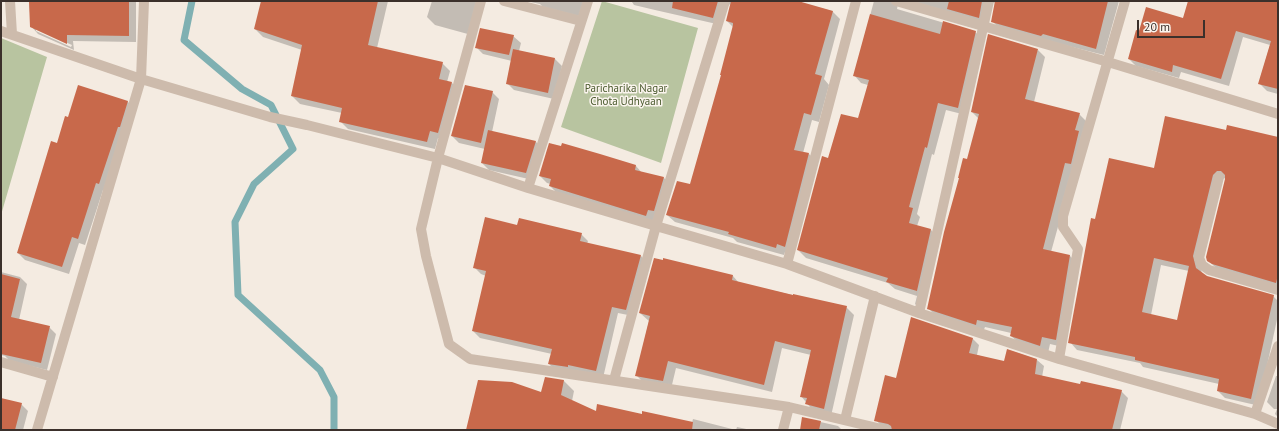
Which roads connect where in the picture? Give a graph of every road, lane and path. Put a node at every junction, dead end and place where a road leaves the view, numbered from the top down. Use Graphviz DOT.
graph roads {
  1 [pos="10,1"];
  2 [pos="144,1"];
  3 [pos="481,1"];
  4 [pos="504,1"];
  5 [pos="588,1"];
  6 [pos="725,1"];
  7 [pos="856,1"];
  8 [pos="896,1"];
  9 [pos="989,1"];
  10 [pos="1125,1"];
  11 [pos="581,21"];
  12 [pos="983,26"];
  13 [pos="1,31"];
  14 [pos="12,34"];
  15 [pos="1108,62"];
  16 [pos="141,79"];
  17 [pos="1278,114"];
  18 [pos="438,158"];
  19 [pos="1219,177"];
  20 [pos="528,188"];
  21 [pos="656,226"];
  22 [pos="787,264"];
  23 [pos="1278,290"];
  24 [pos="875,296"];
  25 [pos="919,314"];
  26 [pos="1278,346"];
  27 [pos="1059,359"];
  28 [pos="1,362"];
  29 [pos="53,377"];
  30 [pos="614,380"];
  31 [pos="789,406"];
  32 [pos="1255,414"];
  33 [pos="845,420"];
  34 [pos="1278,424"];
  35 [pos="37,430"];
  36 [pos="783,430"];
  37 [pos="886,430"];
  1 -- 14 [label="street"];
  2 -- 16 [label="street"];
  3 -- 18 [label="street"];
  4 -- 11 [label="street"];
  5 -- 11 [label="street"];
  6 -- 21 [label="street"];
  7 -- 22 [label="street"];
  8 -- 12 [label="street"];
  9 -- 12 [label="street"];
  10 -- 15 [label="street"];
  11 -- 20 [label="street"];
  12 -- 15 [label="street"];
  12 -- 25 [label="street"];
  13 -- 14 [label="street"];
  14 -- 16 [label="street"];
  15 -- 17 [label="street"];
  15 -- 27 [label="street"];
  16 -- 18 [label="street"];
  16 -- 29 [label="street"];
  18 -- 20 [label="street"];
  18 -- 30 [label="street"];
  19 -- 23 [label="street"];
  20 -- 21 [label="street"];
  21 -- 22 [label="street"];
  21 -- 30 [label="street"];
  22 -- 24 [label="street"];
  24 -- 25 [label="street"];
  24 -- 33 [label="street"];
  25 -- 27 [label="street"];
  26 -- 32 [label="street"];
  27 -- 32 [label="street"];
  28 -- 29 [label="street"];
  29 -- 35 [label="street"];
  30 -- 31 [label="street"];
  31 -- 33 [label="street"];
  31 -- 36 [label="street"];
  32 -- 34 [label="street"];
  33 -- 37 [label="street"];
}
